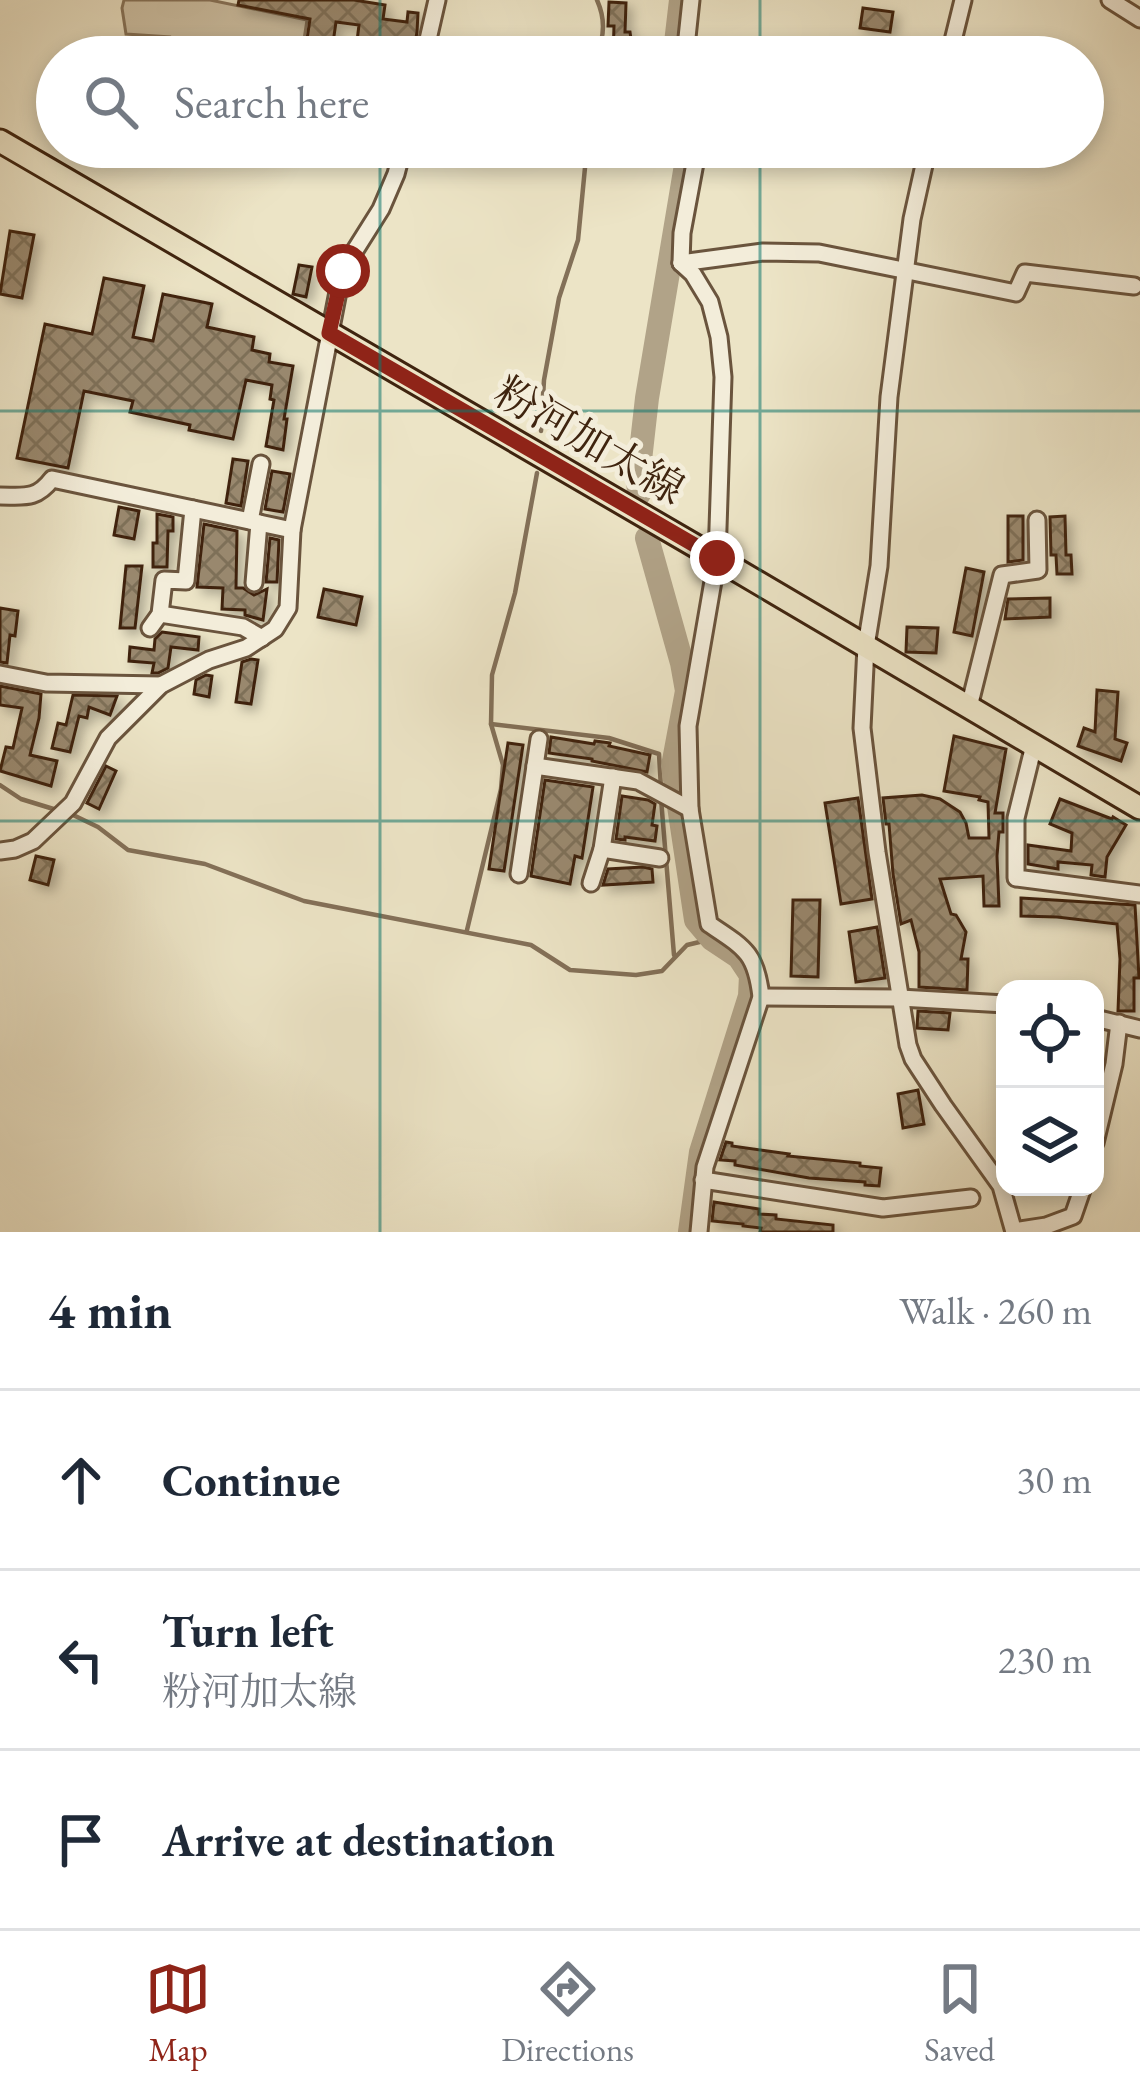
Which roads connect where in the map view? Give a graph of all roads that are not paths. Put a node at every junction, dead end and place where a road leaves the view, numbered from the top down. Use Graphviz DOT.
graph roads {
  1 [pos="437,0"];
  2 [pos="691,0"];
  3 [pos="963,0"];
  4 [pos="1111,0"];
  5 [pos="1140,19"];
  6 [pos="429,36"];
  7 [pos="687,36"];
  8 [pos="954,36"];
  9 [pos="0,141"];
  10 [pos="36,162"];
  11 [pos="46,168"];
  12 [pos="398,168"];
  13 [pos="694,168"];
  14 [pos="923,168"];
  15 [pos="681,263"];
  16 [pos="906,269"];
  17 [pos="1134,286"];
  18 [pos="329,333"];
  19 [pos="261,464"];
  20 [pos="0,496"];
  21 [pos="193,509"];
  22 [pos="1037,520"];
  23 [pos="255,522"];
  24 [pos="292,530"];
  25 [pos="717,558"];
  26 [pos="254,583"];
  27 [pos="262,638"];
  28 [pos="866,646"];
  29 [pos="0,674"];
  30 [pos="161,685"];
  31 [pos="969,707"];
  32 [pos="539,740"];
  33 [pos="1034,745"];
  34 [pos="535,766"];
  35 [pos="613,777"];
  36 [pos="690,808"];
  37 [pos="1140,808"];
  38 [pos="602,849"];
  39 [pos="0,851"];
  40 [pos="661,858"];
  41 [pos="518,874"];
  42 [pos="590,883"];
  43 [pos="1140,894"];
  44 [pos="761,997"];
  45 [pos="900,998"];
  46 [pos="996,1003"];
  47 [pos="1104,1020"];
  48 [pos="1119,1024"];
  49 [pos="1140,1029"];
  50 [pos="1104,1106"];
  51 [pos="704,1180"];
  52 [pos="1080,1196"];
  53 [pos="971,1198"];
  54 [pos="699,1232"];
  55 [pos="1014,1232"];
  1 -- 6 [label="street"];
  2 -- 7 [label="street"];
  3 -- 8 [label="street"];
  4 -- 5 [label="street"];
  9 -- 10 [label="main road, 粉河加太線"];
  11 -- 18 [label="main road, 粉河加太線"];
  12 -- 18 [label="street"];
  13 -- 15 [label="street"];
  14 -- 16 [label="street"];
  15 -- 16 [label="street"];
  15 -- 25 [label="street"];
  16 -- 17 [label="street"];
  16 -- 28 [label="street"];
  18 -- 24 [label="street"];
  18 -- 25 [label="main road, 粉河加太線"];
  19 -- 23 [label="street"];
  20 -- 21 [label="street"];
  21 -- 23 [label="street"];
  21 -- 27 [label="street"];
  22 -- 31 [label="street"];
  23 -- 24 [label="street"];
  23 -- 26 [label="street"];
  24 -- 27 [label="street"];
  25 -- 28 [label="main road, 粉河加太線"];
  25 -- 36 [label="street"];
  27 -- 30 [label="street"];
  28 -- 31 [label="main road, 粉河加太線"];
  28 -- 45 [label="street"];
  29 -- 30 [label="street"];
  30 -- 39 [label="street"];
  31 -- 33 [label="main road, 粉河加太線"];
  32 -- 34 [label="street"];
  33 -- 37 [label="main road, 粉河加太線"];
  33 -- 43 [label="street"];
  34 -- 35 [label="street"];
  34 -- 41 [label="street"];
  35 -- 36 [label="street"];
  35 -- 38 [label="street"];
  36 -- 44 [label="street"];
  38 -- 40 [label="street"];
  38 -- 42 [label="street"];
  44 -- 45 [label="street"];
  44 -- 51 [label="street"];
  45 -- 46 [label="street"];
  45 -- 55 [label="street"];
  47 -- 48 [label="street"];
  48 -- 49 [label="street"];
  48 -- 50 [label="street"];
  51 -- 53 [label="street"];
  51 -- 54 [label="street"];
  52 -- 55 [label="street"];
}
